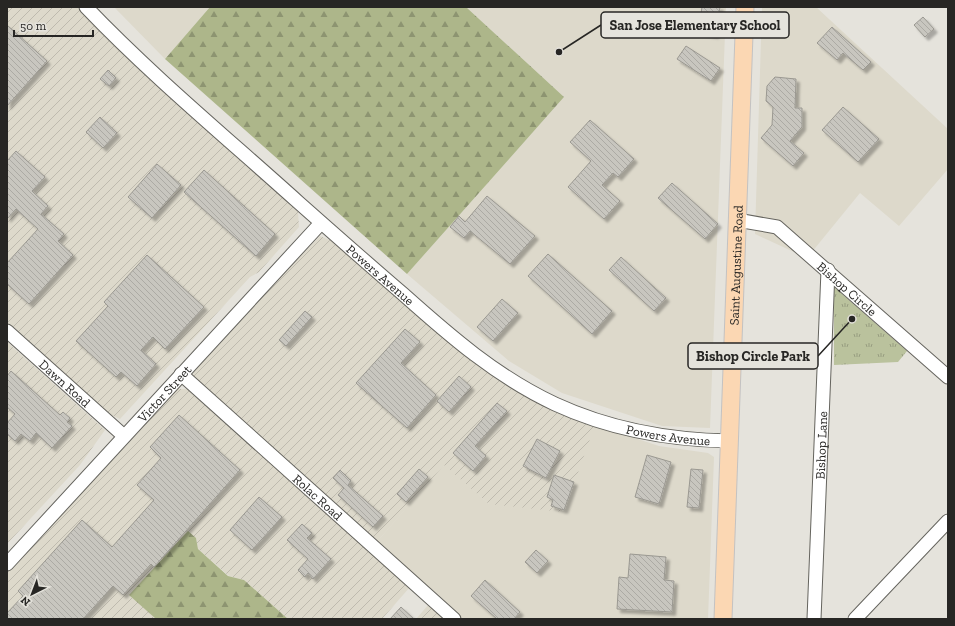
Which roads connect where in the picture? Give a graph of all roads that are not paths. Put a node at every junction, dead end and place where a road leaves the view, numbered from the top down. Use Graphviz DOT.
graph roads {
  1 [pos="86,7"];
  2 [pos="745,7"];
  3 [pos="737,220"];
  4 [pos="321,223"];
  5 [pos="828,270"];
  6 [pos="7,331"];
  7 [pos="181,374"];
  8 [pos="948,377"];
  9 [pos="124,436"];
  10 [pos="730,441"];
  11 [pos="948,521"];
  12 [pos="7,564"];
  13 [pos="454,619"];
  14 [pos="723,619"];
  15 [pos="814,619"];
  16 [pos="855,619"];
  1 -- 4 [label="street, Powers Avenue"];
  2 -- 3 [label="main road, Saint Augustine Road"];
  3 -- 5 [label="street, Bishop Circle"];
  3 -- 10 [label="main road, Saint Augustine Road"];
  4 -- 7 [label="street, Victor Street"];
  4 -- 10 [label="street, Powers Avenue"];
  5 -- 8 [label="street, Bishop Circle"];
  5 -- 15 [label="street, Bishop Lane"];
  6 -- 9 [label="street, Dawn Road"];
  7 -- 9 [label="street, Victor Street"];
  7 -- 13 [label="street, Rolac Road"];
  9 -- 12 [label="street, Victor Street"];
  10 -- 14 [label="main road, Saint Augustine Road"];
  11 -- 16 [label="street"];
}
